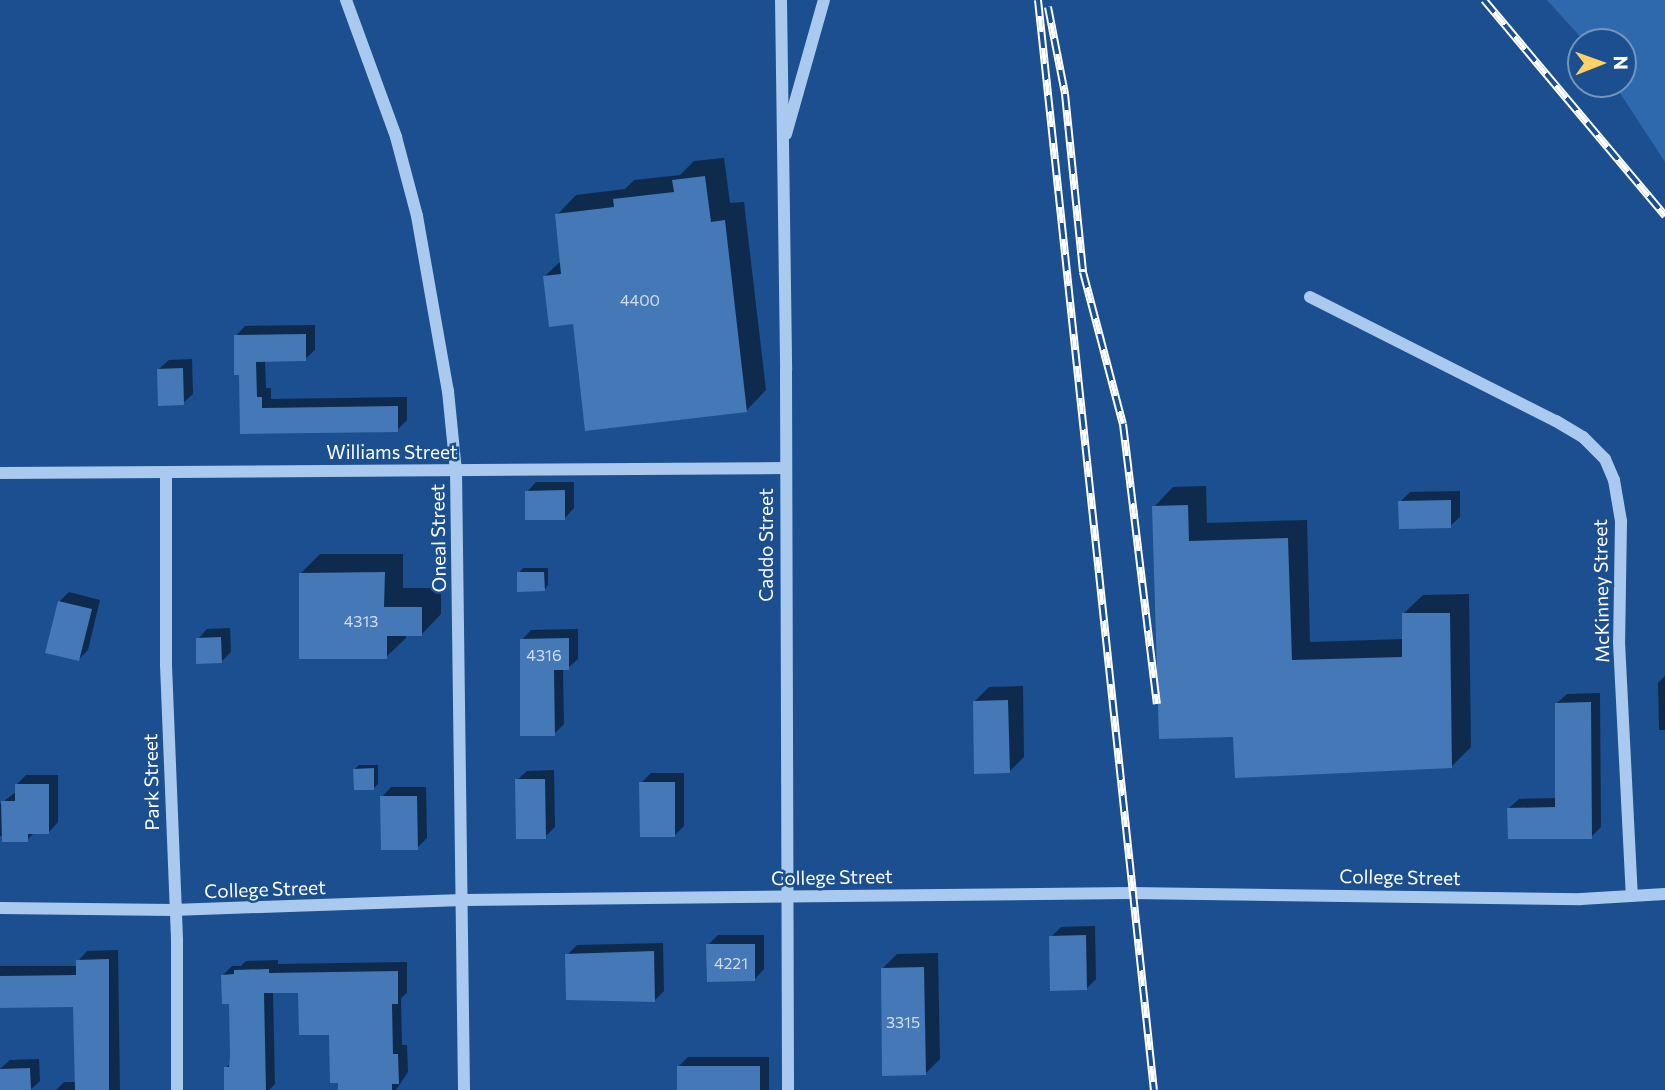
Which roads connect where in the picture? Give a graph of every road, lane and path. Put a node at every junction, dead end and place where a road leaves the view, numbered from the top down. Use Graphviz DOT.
graph roads {
  1 [pos="346,0"];
  2 [pos="781,0"];
  3 [pos="824,0"];
  4 [pos="782,148"];
  5 [pos="1310,297"];
  6 [pos="785,468"];
  7 [pos="456,471"];
  8 [pos="0,473"];
  9 [pos="166,473"];
  10 [pos="1665,894"];
  11 [pos="1632,895"];
  12 [pos="786,897"];
  13 [pos="463,900"];
  14 [pos="0,908"];
  15 [pos="173,911"];
  16 [pos="177,1090"];
  17 [pos="464,1090"];
  18 [pos="788,1090"];
  1 -- 7 [label="street, Oneal Street"];
  2 -- 4 [label="street, Caddo Street"];
  3 -- 4 [label="street"];
  4 -- 6 [label="street, Caddo Street"];
  5 -- 11 [label="street, McKinney Street"];
  6 -- 7 [label="street, Williams Street"];
  6 -- 12 [label="street, Caddo Street"];
  7 -- 9 [label="street, Williams Street"];
  7 -- 13 [label="street, Oneal Street"];
  8 -- 9 [label="street, Williams Street"];
  9 -- 15 [label="street, Park Street"];
  10 -- 11 [label="street, College Street"];
  11 -- 12 [label="street, College Street"];
  12 -- 13 [label="street, College Street"];
  12 -- 18 [label="street, Caddo Street"];
  13 -- 15 [label="street, College Street"];
  13 -- 17 [label="street, Oneal Street"];
  14 -- 15 [label="street, College Street"];
  15 -- 16 [label="street, Park Street"];
}
